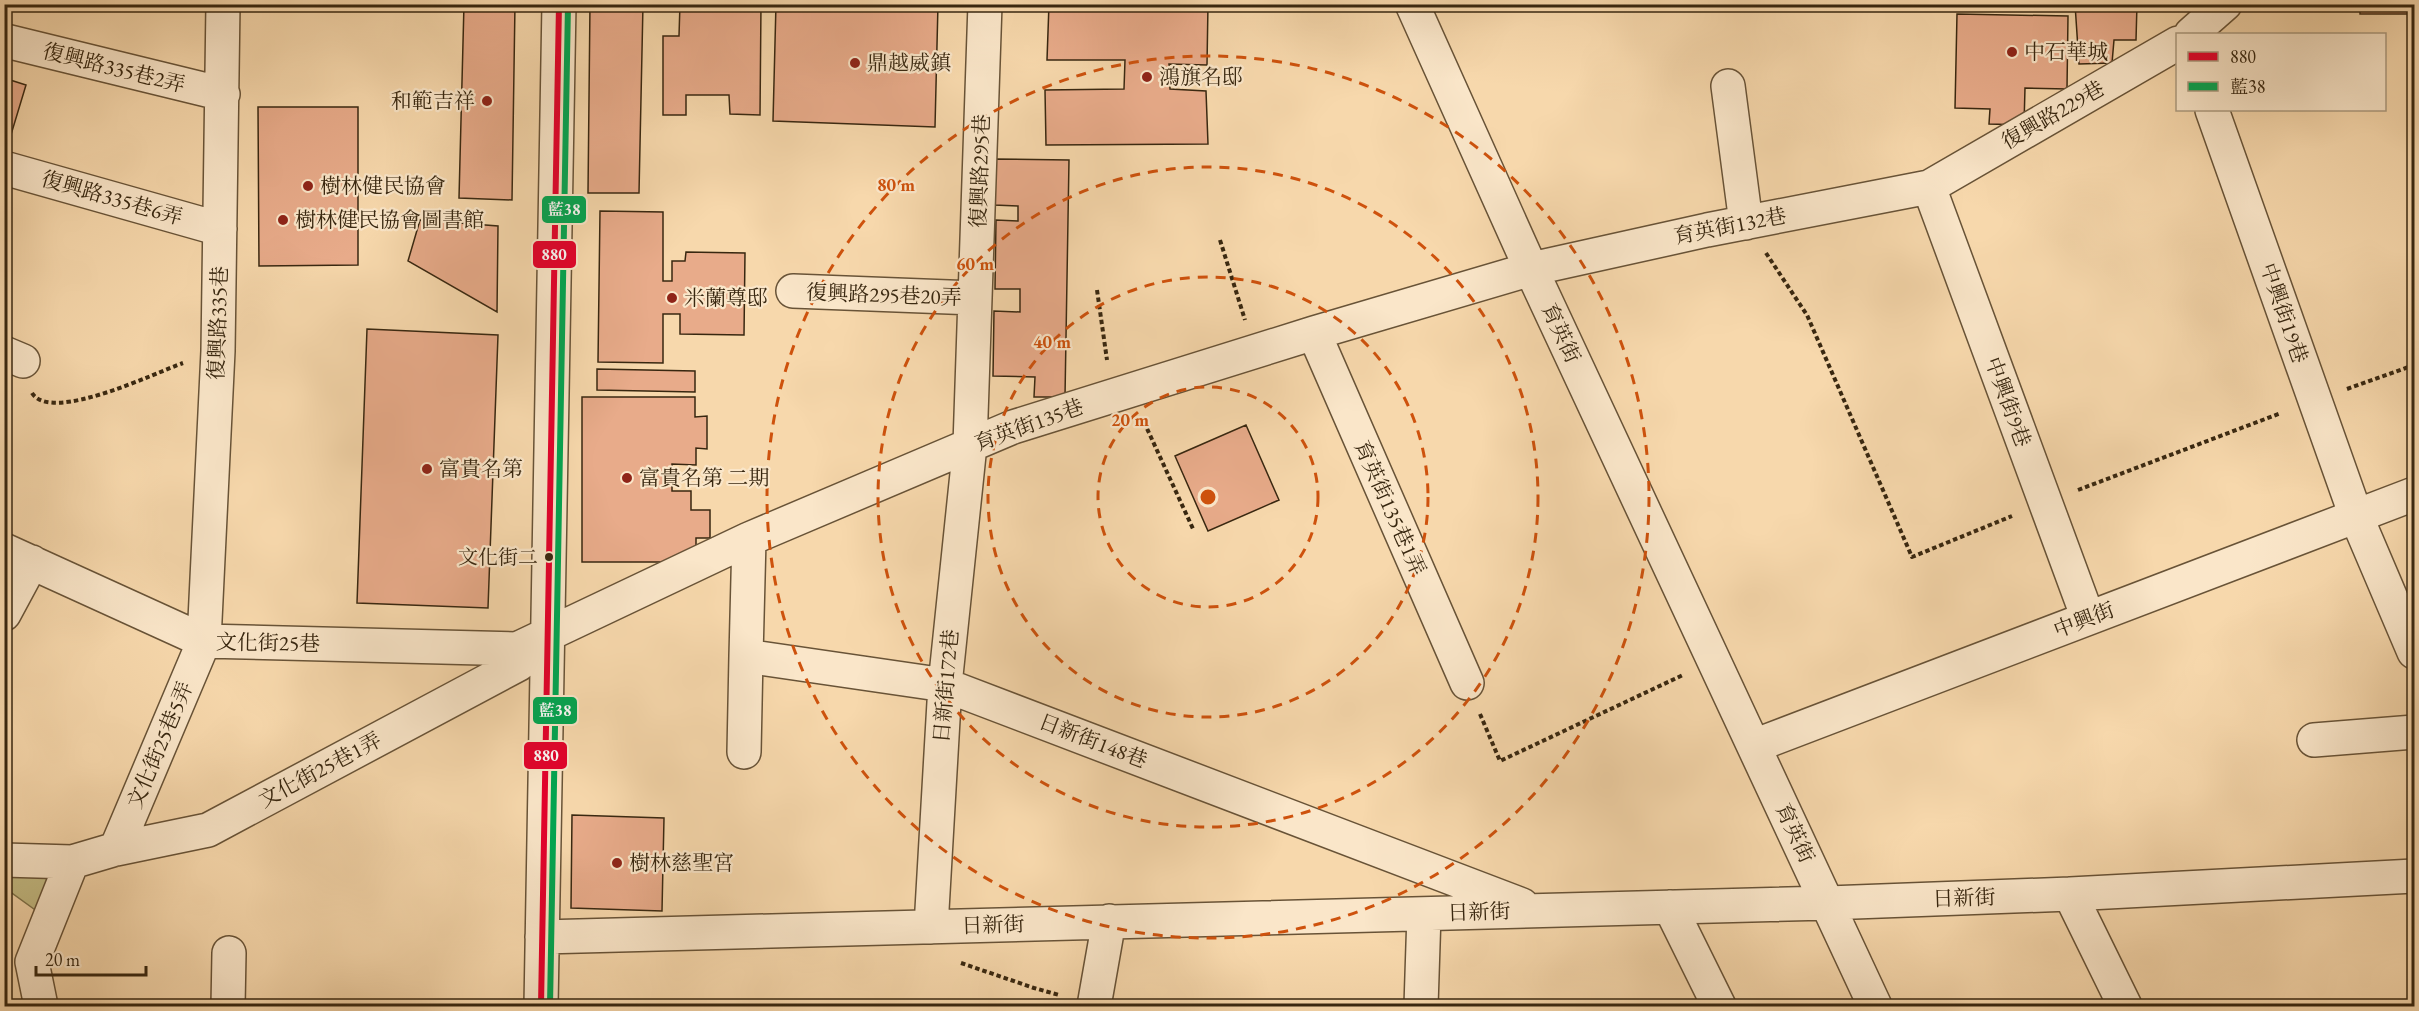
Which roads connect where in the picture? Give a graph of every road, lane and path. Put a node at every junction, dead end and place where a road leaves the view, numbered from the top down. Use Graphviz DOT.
graph roads {
  1 [pos="223,4"];
  2 [pos="559,4"];
  3 [pos="985,4"];
  4 [pos="1412,4"];
  5 [pos="2225,4"];
  6 [pos="2192,33"];
  7 [pos="6,41"];
  8 [pos="2176,44"];
  9 [pos="1728,86"];
  10 [pos="223,94"];
  11 [pos="2212,111"];
  12 [pos="4,168"];
  13 [pos="1929,187"];
  14 [pos="1746,223"];
  15 [pos="220,229"];
  16 [pos="1220,240"];
  17 [pos="1531,269"];
  18 [pos="1097,290"];
  19 [pos="793,291"];
  20 [pos="975,298"];
  21 [pos="1314,333"];
  22 [pos="218,351"];
  23 [pos="1255,351"];
  24 [pos="14,357"];
  25 [pos="2415,365"];
  26 [pos="1121,394"];
  27 [pos="2314,401"];
  28 [pos="970,445"];
  29 [pos="2415,494"];
  30 [pos="2045,502"];
  31 [pos="2356,516"];
  32 [pos="1194,531"];
  33 [pos="749,539"];
  34 [pos="18,556"];
  35 [pos="4,614"];
  36 [pos="2088,618"];
  37 [pos="548,634"];
  38 [pos="204,641"];
  39 [pos="2415,652"];
  40 [pos="746,656"];
  41 [pos="1714,660"];
  42 [pos="1467,682"];
  43 [pos="945,685"];
  44 [pos="2415,732"];
  45 [pos="2314,740"];
  46 [pos="1755,746"];
  47 [pos="744,752"];
  48 [pos="116,849"];
  49 [pos="4,860"];
  50 [pos="72,862"];
  51 [pos="2415,876"];
  52 [pos="2070,894"];
  53 [pos="1828,903"];
  54 [pos="1670,907"];
  55 [pos="1538,911"];
  56 [pos="1424,914"];
  57 [pos="1109,921"];
  58 [pos="931,927"];
  59 [pos="542,938"];
  60 [pos="229,953"];
  61 [pos="1095,1005"];
  62 [pos="41,1006"];
  63 [pos="228,1006"];
  64 [pos="541,1006"];
  65 [pos="1421,1006"];
  66 [pos="1719,1006"];
  67 [pos="1875,1006"];
  68 [pos="2125,1006"];
  1 -- 10 [label="street, 復興路335巷"];
  2 -- 37 [label="street"];
  3 -- 20 [label="street, 復興路295巷"];
  4 -- 17 [label="street, 育英街"];
  5 -- 6 [label="street"];
  7 -- 10 [label="street, 復興路335巷2弄"];
  8 -- 13 [label="street, 復興路229巷"];
  9 -- 14 [label="street"];
  10 -- 15 [label="street, 復興路335巷"];
  11 -- 27 [label="street, 中興街19巷"];
  12 -- 15 [label="street, 復興路335巷6弄"];
  13 -- 14 [label="street, 育英街132巷"];
  13 -- 30 [label="street, 中興街9巷"];
  14 -- 17 [label="street, 育英街132巷"];
  14 -- 30 [label="path"];
  15 -- 22 [label="street, 復興路335巷"];
  16 -- 23 [label="path"];
  17 -- 21 [label="street, 育英街135巷"];
  17 -- 41 [label="street, 育英街"];
  18 -- 26 [label="path"];
  19 -- 20 [label="street, 復興路295巷20弄"];
  20 -- 28 [label="street, 復興路295巷"];
  21 -- 23 [label="street, 育英街135巷"];
  21 -- 42 [label="street, 育英街135巷1弄"];
  22 -- 24 [label="path"];
  22 -- 38 [label="street, 復興路335巷"];
  23 -- 26 [label="street, 育英街135巷"];
  25 -- 27 [label="path"];
  26 -- 28 [label="street, 育英街135巷"];
  26 -- 32 [label="path"];
  27 -- 30 [label="path"];
  27 -- 31 [label="street, 中興街19巷"];
  28 -- 33 [label="street, 育英街135巷"];
  28 -- 43 [label="street, 日新街172巷"];
  29 -- 31 [label="street, 中興街"];
  30 -- 36 [label="street, 中興街9巷"];
  31 -- 36 [label="street, 中興街"];
  31 -- 39 [label="street, 中興街19巷"];
  33 -- 37 [label="street, 育英街135巷"];
  33 -- 40 [label="street"];
  34 -- 35 [label="street"];
  34 -- 38 [label="street, 文化街25巷"];
  36 -- 46 [label="street, 中興街"];
  37 -- 38 [label="street, 文化街25巷"];
  37 -- 48 [label="street, 文化街25巷1弄"];
  37 -- 59 [label="street"];
  38 -- 48 [label="street, 文化街25巷5弄"];
  40 -- 43 [label="street, 日新街148巷"];
  40 -- 47 [label="street"];
  41 -- 42 [label="path"];
  41 -- 46 [label="street, 育英街"];
  43 -- 55 [label="street, 日新街148巷"];
  43 -- 58 [label="street, 日新街172巷"];
  44 -- 45 [label="street"];
  46 -- 53 [label="street, 育英街"];
  48 -- 50 [label="street, 文化街25巷1弄"];
  49 -- 50 [label="street, 文化街25巷1弄"];
  50 -- 62 [label="street"];
  51 -- 52 [label="street, 日新街"];
  52 -- 53 [label="street, 日新街"];
  52 -- 68 [label="street"];
  53 -- 54 [label="street, 日新街"];
  53 -- 67 [label="street, 育英街"];
  54 -- 55 [label="street, 日新街"];
  54 -- 66 [label="street"];
  55 -- 56 [label="street, 日新街"];
  56 -- 57 [label="street, 日新街"];
  56 -- 65 [label="street"];
  57 -- 58 [label="street, 日新街"];
  57 -- 61 [label="street"];
  58 -- 59 [label="street, 日新街"];
  58 -- 61 [label="path"];
  59 -- 64 [label="street"];
  60 -- 63 [label="street"];
}
